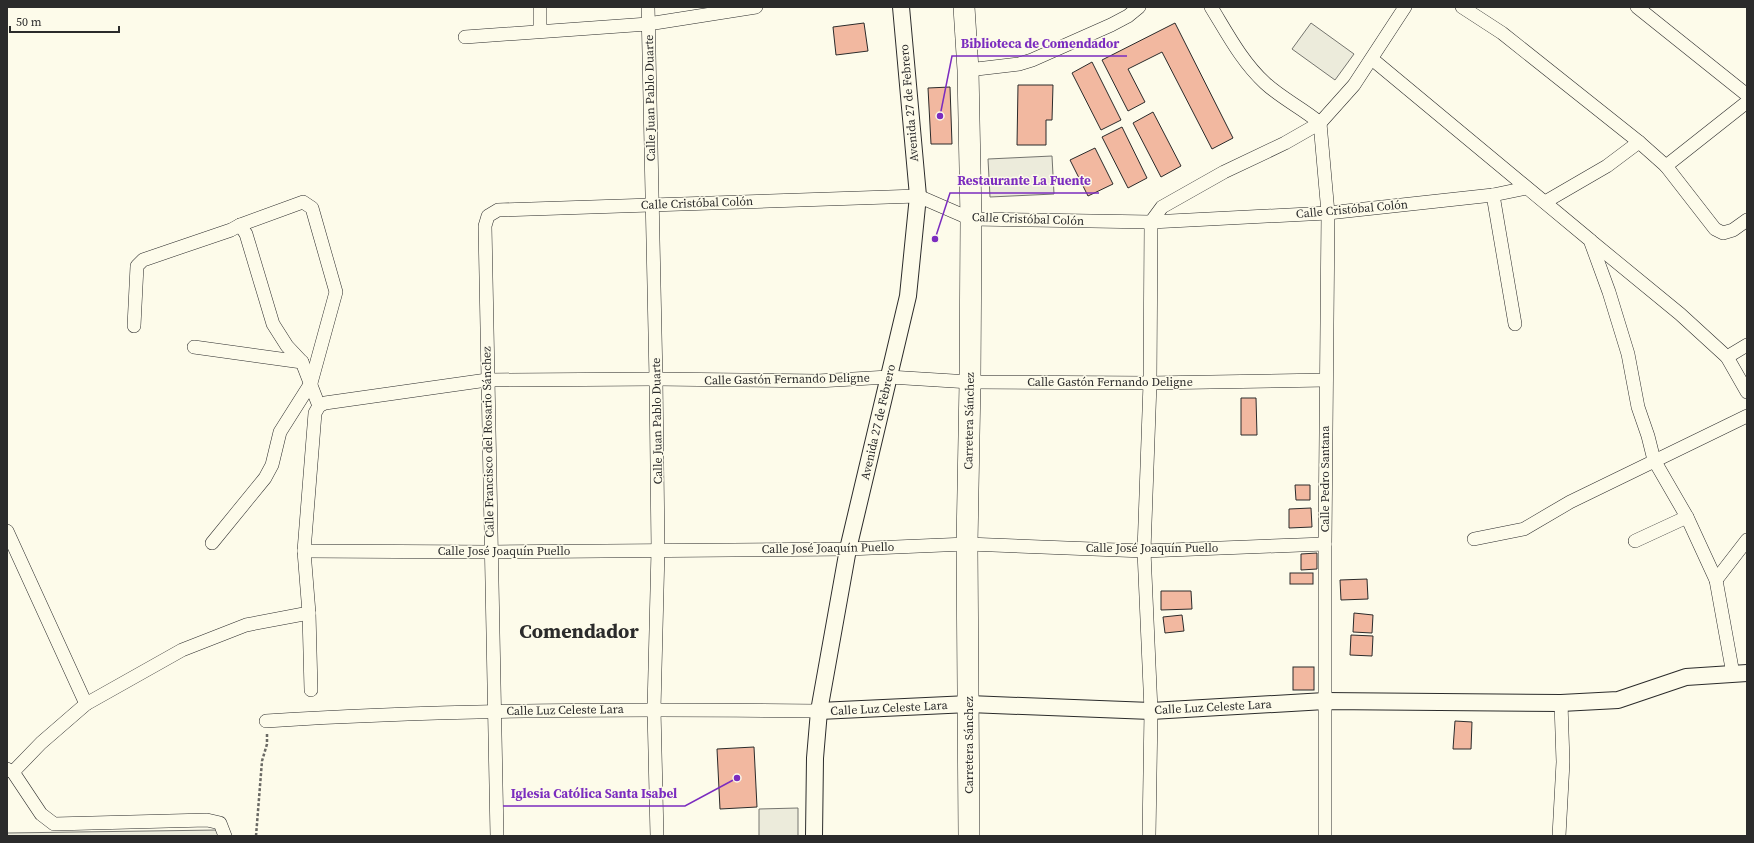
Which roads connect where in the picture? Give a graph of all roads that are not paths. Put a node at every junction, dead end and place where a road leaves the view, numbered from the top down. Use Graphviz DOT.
graph roads {
  1 [pos="540,7"];
  2 [pos="648,7"];
  3 [pos="756,7"];
  4 [pos="901,7"];
  5 [pos="964,7"];
  6 [pos="1139,7"];
  7 [pos="1211,7"];
  8 [pos="1405,7"];
  9 [pos="1462,7"];
  10 [pos="1637,7"];
  11 [pos="648,24"];
  12 [pos="540,31"];
  13 [pos="465,37"];
  14 [pos="1372,59"];
  15 [pos="968,70"];
  16 [pos="1747,95"];
  17 [pos="1747,102"];
  18 [pos="1320,123"];
  19 [pos="1639,142"];
  20 [pos="1666,166"];
  21 [pos="1526,188"];
  22 [pos="1493,195"];
  23 [pos="918,196"];
  24 [pos="1545,202"];
  25 [pos="652,204"];
  26 [pos="1328,213"];
  27 [pos="488,216"];
  28 [pos="971,219"];
  29 [pos="1747,220"];
  30 [pos="1151,222"];
  31 [pos="240,225"];
  32 [pos="1590,240"];
  33 [pos="1515,324"];
  34 [pos="134,326"];
  35 [pos="1747,345"];
  36 [pos="194,347"];
  37 [pos="1727,357"];
  38 [pos="302,362"];
  39 [pos="889,377"];
  40 [pos="656,379"];
  41 [pos="487,380"];
  42 [pos="1326,380"];
  43 [pos="970,382"];
  44 [pos="310,383"];
  45 [pos="1150,383"];
  46 [pos="1747,392"];
  47 [pos="319,406"];
  48 [pos="1747,416"];
  49 [pos="1654,460"];
  50 [pos="1687,517"];
  51 [pos="7,531"];
  52 [pos="1474,539"];
  53 [pos="1747,540"];
  54 [pos="1636,541"];
  55 [pos="212,543"];
  56 [pos="967,544"];
  57 [pos="1325,544"];
  58 [pos="848,549"];
  59 [pos="658,550"];
  60 [pos="304,551"];
  61 [pos="1144,551"];
  62 [pos="491,552"];
  63 [pos="1716,580"];
  64 [pos="309,613"];
  65 [pos="1740,673"];
  66 [pos="311,690"];
  67 [pos="1325,701"];
  68 [pos="1561,703"];
  69 [pos="86,704"];
  70 [pos="969,704"];
  71 [pos="654,709"];
  72 [pos="494,711"];
  73 [pos="820,711"];
  74 [pos="1151,711"];
  75 [pos="266,721"];
  76 [pos="10,770"];
  77 [pos="225,836"];
  78 [pos="497,836"];
  79 [pos="657,836"];
  80 [pos="814,836"];
  81 [pos="969,836"];
  82 [pos="1149,836"];
  83 [pos="1325,836"];
  84 [pos="1559,836"];
  1 -- 12 [label="street"];
  2 -- 11 [label="street, Calle Juan Pablo Duarte"];
  3 -- 11 [label="street"];
  4 -- 23 [label="street, Avenida 27 de Febrero"];
  5 -- 15 [label="main road, Carretera Sánchez"];
  6 -- 15 [label="street"];
  7 -- 18 [label="street"];
  8 -- 14 [label="street"];
  9 -- 19 [label="street"];
  10 -- 16 [label="street"];
  11 -- 12 [label="street"];
  11 -- 25 [label="street, Calle Juan Pablo Duarte"];
  12 -- 13 [label="street"];
  14 -- 18 [label="street"];
  14 -- 21 [label="street"];
  15 -- 28 [label="main road, Carretera Sánchez"];
  17 -- 20 [label="street"];
  18 -- 26 [label="street, Calle Pedro Santana"];
  18 -- 30 [label="street"];
  19 -- 20 [label="street"];
  19 -- 24 [label="street"];
  20 -- 29 [label="street"];
  21 -- 22 [label="street, Calle Cristóbal Colón"];
  21 -- 24 [label="street"];
  22 -- 26 [label="street, Calle Cristóbal Colón"];
  22 -- 33 [label="street"];
  23 -- 25 [label="street, Calle Cristóbal Colón"];
  23 -- 28 [label="street, Calle Cristóbal Colón"];
  23 -- 39 [label="street, Avenida 27 de Febrero"];
  24 -- 32 [label="street"];
  25 -- 27 [label="street, Calle Cristóbal Colón"];
  25 -- 40 [label="street, Calle Juan Pablo Duarte"];
  26 -- 30 [label="street, Calle Cristóbal Colón"];
  26 -- 42 [label="street, Calle Pedro Santana"];
  27 -- 41 [label="street, Calle Francisco del Rosario Sánchez"];
  28 -- 30 [label="street, Calle Cristóbal Colón"];
  28 -- 43 [label="main road, Carretera Sánchez"];
  30 -- 45 [label="street"];
  31 -- 34 [label="street"];
  31 -- 38 [label="street"];
  31 -- 44 [label="street"];
  32 -- 37 [label="street"];
  32 -- 49 [label="street"];
  35 -- 37 [label="street"];
  36 -- 38 [label="street"];
  37 -- 46 [label="street"];
  38 -- 44 [label="street"];
  39 -- 40 [label="street, Calle Gastón Fernando Deligne"];
  39 -- 43 [label="street, Calle Gastón Fernando Deligne"];
  39 -- 58 [label="street, Avenida 27 de Febrero"];
  40 -- 41 [label="street, Calle Gastón Fernando Deligne"];
  40 -- 59 [label="street, Calle Juan Pablo Duarte"];
  41 -- 47 [label="street, Calle Gastón Fernando Deligne"];
  41 -- 62 [label="street, Calle Francisco del Rosario Sánchez"];
  42 -- 45 [label="street, Calle Gastón Fernando Deligne"];
  42 -- 57 [label="street, Calle Pedro Santana"];
  43 -- 45 [label="street, Calle Gastón Fernando Deligne"];
  43 -- 56 [label="main road, Carretera Sánchez"];
  44 -- 47 [label="street"];
  44 -- 55 [label="street"];
  45 -- 61 [label="street"];
  47 -- 60 [label="street"];
  48 -- 49 [label="street"];
  49 -- 50 [label="street"];
  49 -- 52 [label="street"];
  50 -- 54 [label="street"];
  50 -- 63 [label="street"];
  51 -- 69 [label="street"];
  53 -- 63 [label="street"];
  56 -- 58 [label="street, Calle José Joaquín Puello"];
  56 -- 61 [label="street, Calle José Joaquín Puello"];
  56 -- 70 [label="main road, Carretera Sánchez"];
  57 -- 61 [label="street, Calle José Joaquín Puello"];
  57 -- 67 [label="street, Calle Pedro Santana"];
  58 -- 59 [label="street, Calle José Joaquín Puello"];
  58 -- 73 [label="street, Avenida 27 de Febrero"];
  59 -- 62 [label="street, Calle José Joaquín Puello"];
  59 -- 71 [label="street, Calle Juan Pablo Duarte"];
  60 -- 62 [label="street, Calle José Joaquín Puello"];
  60 -- 64 [label="street"];
  61 -- 74 [label="street"];
  62 -- 72 [label="street, Calle Francisco del Rosario Sánchez"];
  63 -- 65 [label="street"];
  64 -- 66 [label="street"];
  64 -- 69 [label="street"];
  65 -- 68 [label="street, Calle Luz Celeste Lara"];
  67 -- 68 [label="street, Calle Luz Celeste Lara"];
  67 -- 74 [label="street, Calle Luz Celeste Lara"];
  67 -- 83 [label="street, Calle Pedro Santana"];
  68 -- 84 [label="street"];
  69 -- 76 [label="street"];
  70 -- 73 [label="street, Calle Luz Celeste Lara"];
  70 -- 74 [label="street, Calle Luz Celeste Lara"];
  70 -- 81 [label="main road, Carretera Sánchez"];
  71 -- 72 [label="street, Calle Luz Celeste Lara"];
  71 -- 73 [label="street, Calle Luz Celeste Lara"];
  71 -- 79 [label="street, Calle Juan Pablo Duarte"];
  72 -- 75 [label="street, Calle Luz Celeste Lara"];
  72 -- 78 [label="street, Calle Francisco del Rosario Sánchez"];
  73 -- 80 [label="street, Avenida 27 de Febrero"];
  74 -- 82 [label="street"];
  76 -- 77 [label="street"];
}
